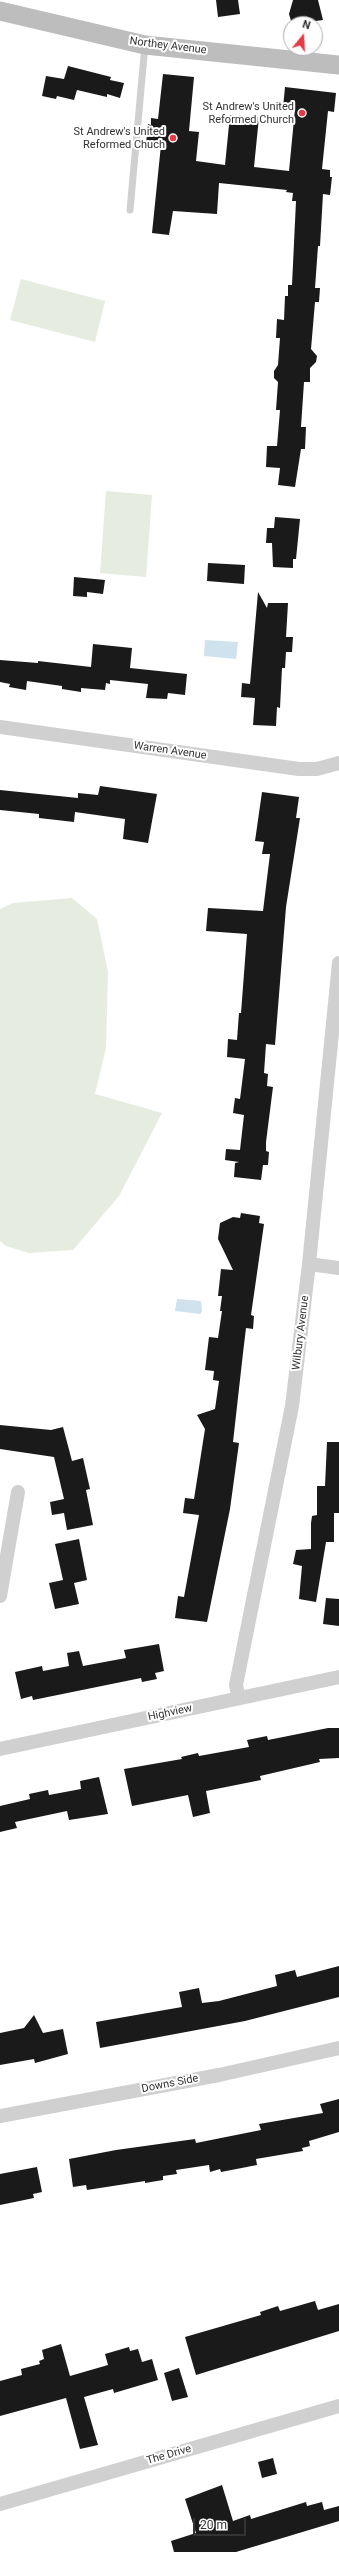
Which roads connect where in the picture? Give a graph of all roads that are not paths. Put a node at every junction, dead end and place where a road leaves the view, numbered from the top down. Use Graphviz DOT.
graph roads {
  1 [pos="0,11"];
  2 [pos="145,45"];
  3 [pos="339,66"];
  4 [pos="130,210"];
  5 [pos="0,727"];
  6 [pos="339,763"];
  7 [pos="339,963"];
  8 [pos="309,1264"];
  9 [pos="339,1268"];
  10 [pos="18,1492"];
  11 [pos="0,1596"];
  12 [pos="339,1677"];
  13 [pos="239,1698"];
  14 [pos="0,1749"];
  15 [pos="339,2048"];
  16 [pos="0,2116"];
  17 [pos="339,2406"];
  18 [pos="0,2504"];
  1 -- 2 [label="street, Northey Avenue"];
  2 -- 3 [label="street, Northey Avenue"];
  2 -- 4 [label="lane"];
  5 -- 6 [label="street, Warren Avenue"];
  7 -- 8 [label="street, Wilbury Avenue"];
  8 -- 9 [label="street"];
  8 -- 13 [label="street, Wilbury Avenue"];
  10 -- 11 [label="street"];
  12 -- 13 [label="street, Highview"];
  13 -- 14 [label="street, Highview"];
  15 -- 16 [label="street, Downs Side"];
  17 -- 18 [label="street, The Drive"];
}
